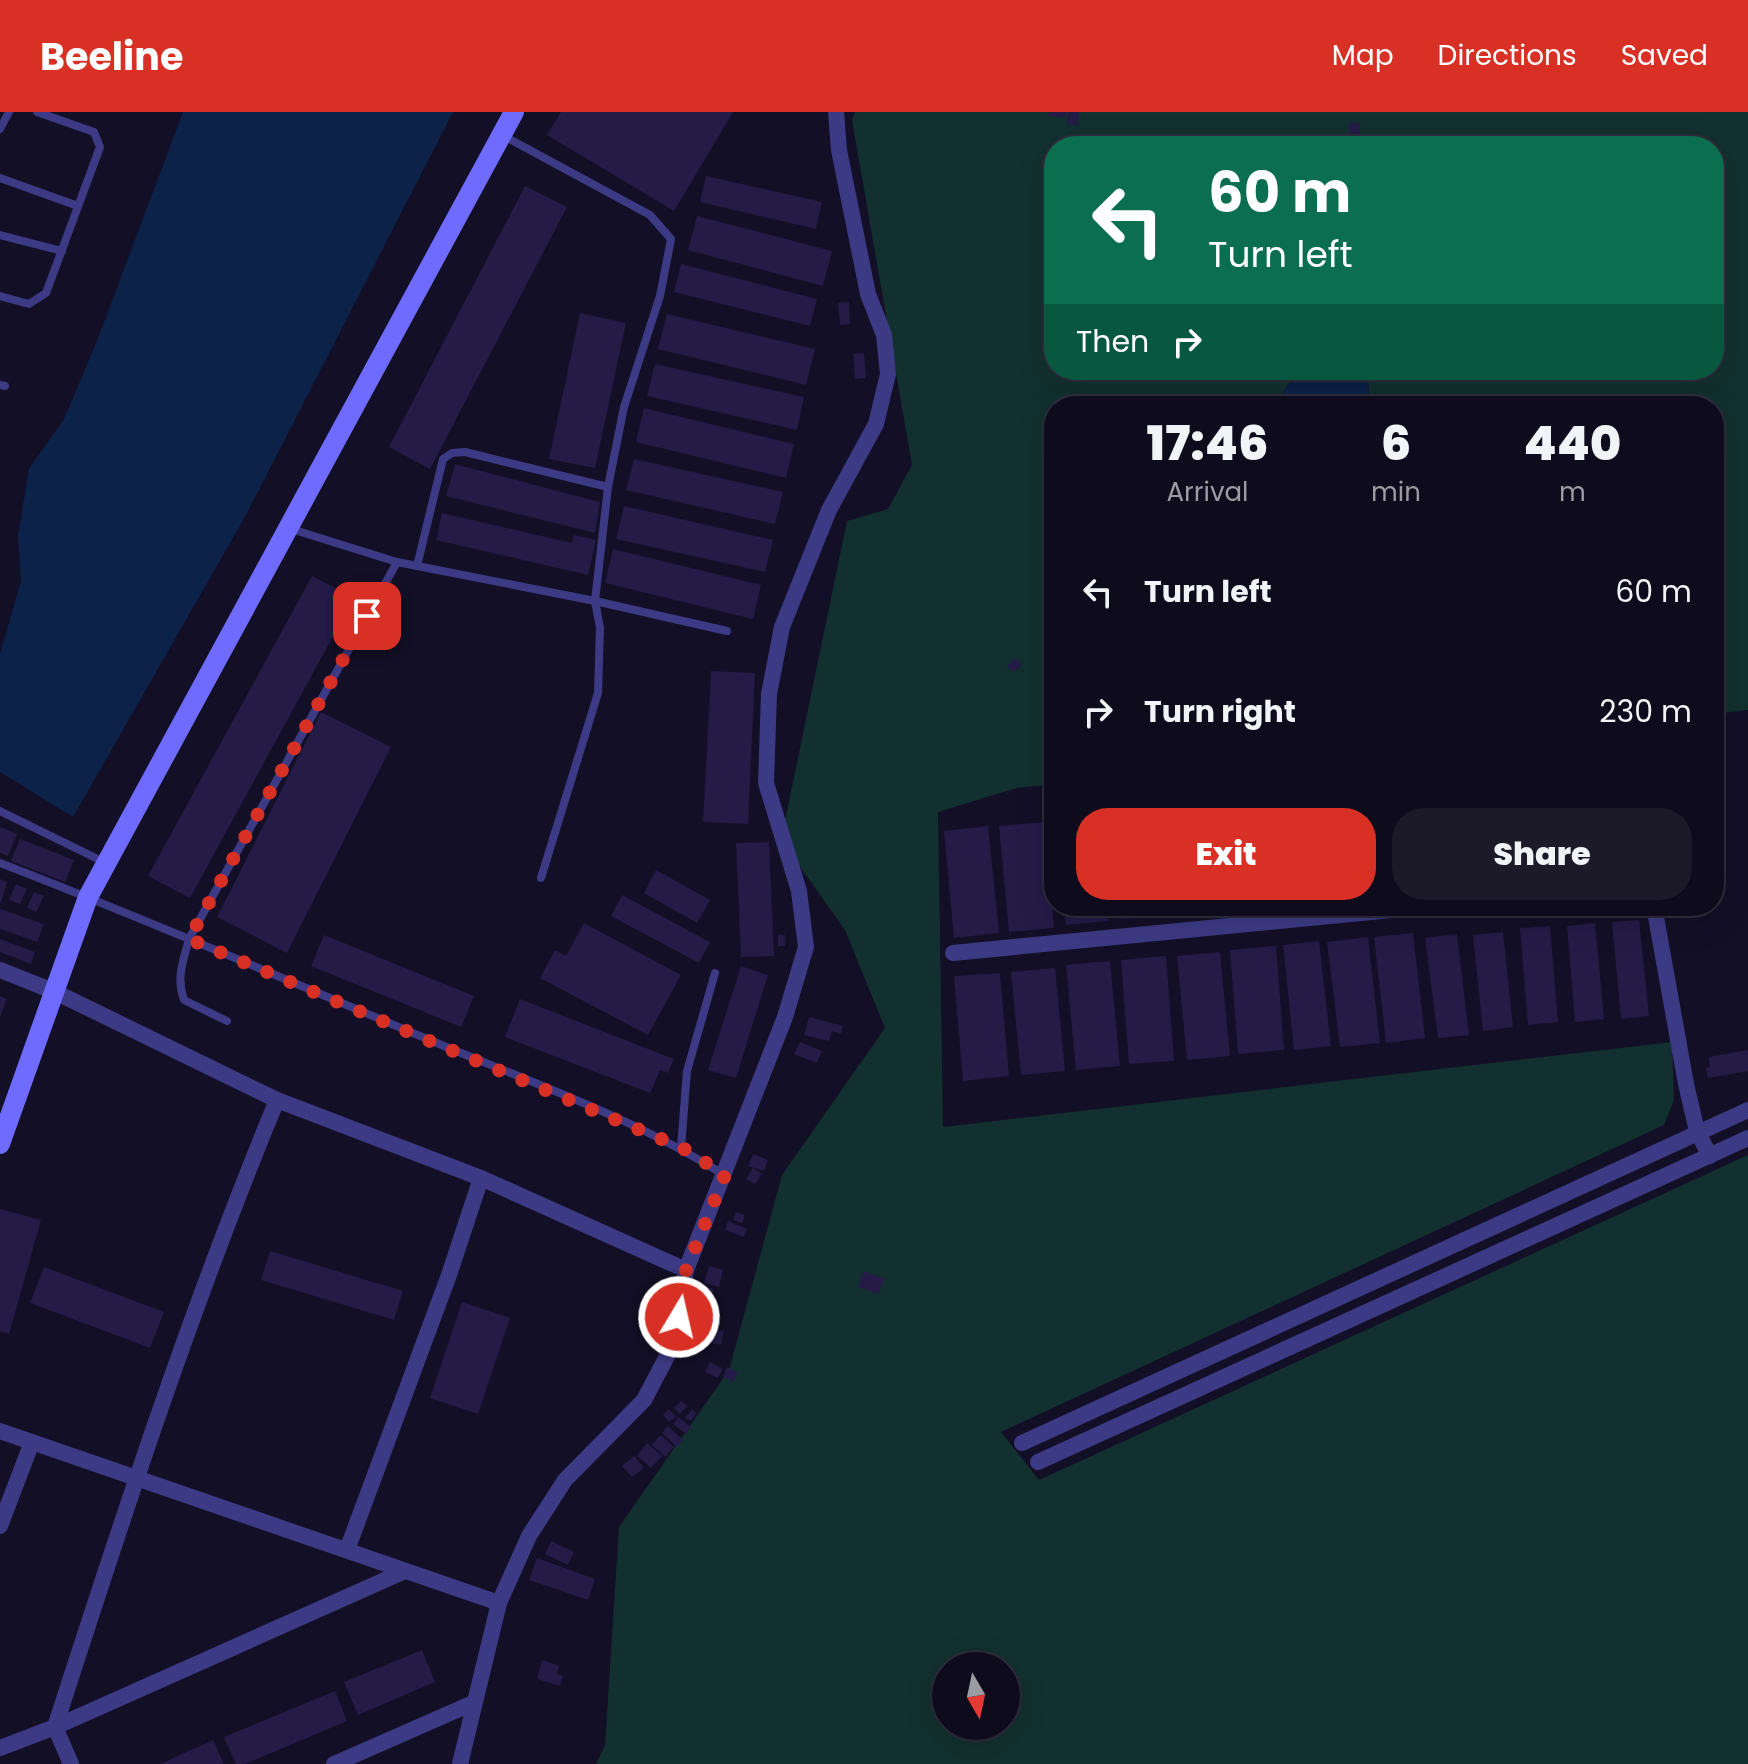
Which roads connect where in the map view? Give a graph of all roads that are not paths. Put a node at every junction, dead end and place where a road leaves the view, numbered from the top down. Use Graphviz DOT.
graph roads {
  1 [pos="9,112"];
  2 [pos="37,112"];
  3 [pos="514,112"];
  4 [pos="836,112"];
  5 [pos="0,129"];
  6 [pos="502,134"];
  7 [pos="0,178"];
  8 [pos="78,206"];
  9 [pos="0,235"];
  10 [pos="62,251"];
  11 [pos="0,296"];
  12 [pos="608,487"];
  13 [pos="288,528"];
  14 [pos="397,562"];
  15 [pos="417,566"];
  16 [pos="595,601"];
  17 [pos="727,631"];
  18 [pos="0,811"];
  19 [pos="0,863"];
  20 [pos="106,863"];
  21 [pos="541,878"];
  22 [pos="88,897"];
  23 [pos="1331,916"];
  24 [pos="1656,916"];
  25 [pos="189,939"];
  26 [pos="953,953"];
  27 [pos="0,970"];
  28 [pos="715,973"];
  29 [pos="53,991"];
  30 [pos="227,1021"];
  31 [pos="277,1100"];
  32 [pos="1748,1110"];
  33 [pos="1697,1131"];
  34 [pos="1748,1138"];
  35 [pos="0,1144"];
  36 [pos="681,1147"];
  37 [pos="1710,1156"];
  38 [pos="725,1175"];
  39 [pos="481,1178"];
  40 [pos="686,1270"];
  41 [pos="0,1431"];
  42 [pos="32,1442"];
  43 [pos="1022,1443"];
  44 [pos="1038,1462"];
  45 [pos="135,1478"];
  46 [pos="0,1526"];
  47 [pos="347,1550"];
  48 [pos="405,1571"];
  49 [pos="499,1603"];
  50 [pos="473,1703"];
  51 [pos="55,1727"];
  52 [pos="0,1748"];
  53 [pos="71,1764"];
  54 [pos="334,1764"];
  55 [pos="460,1764"];
  1 -- 5 [label="lane"];
  2 -- 8 [label="lane"];
  3 -- 6 [label="street"];
  4 -- 38 [label="street"];
  6 -- 12 [label="lane"];
  6 -- 13 [label="street"];
  7 -- 8 [label="lane"];
  8 -- 10 [label="lane"];
  9 -- 10 [label="lane"];
  10 -- 11 [label="lane"];
  12 -- 15 [label="lane"];
  12 -- 16 [label="lane"];
  13 -- 14 [label="lane"];
  13 -- 20 [label="street"];
  14 -- 15 [label="lane"];
  14 -- 25 [label="lane"];
  15 -- 16 [label="lane"];
  16 -- 17 [label="lane"];
  16 -- 21 [label="lane"];
  18 -- 20 [label="lane"];
  19 -- 22 [label="lane"];
  20 -- 22 [label="street"];
  22 -- 25 [label="lane"];
  22 -- 29 [label="street"];
  23 -- 26 [label="street"];
  24 -- 33 [label="street"];
  25 -- 30 [label="lane"];
  25 -- 36 [label="lane"];
  27 -- 29 [label="street"];
  28 -- 36 [label="lane"];
  29 -- 31 [label="street"];
  29 -- 35 [label="street"];
  31 -- 39 [label="street"];
  31 -- 45 [label="street"];
  32 -- 33 [label="street"];
  33 -- 37 [label="street"];
  33 -- 43 [label="street"];
  34 -- 37 [label="street"];
  36 -- 38 [label="lane"];
  37 -- 44 [label="street"];
  38 -- 40 [label="street"];
  39 -- 40 [label="street"];
  39 -- 47 [label="street"];
  40 -- 49 [label="street"];
  41 -- 42 [label="street"];
  42 -- 45 [label="street"];
  42 -- 46 [label="street"];
  45 -- 47 [label="street"];
  45 -- 51 [label="street"];
  47 -- 48 [label="street"];
  48 -- 49 [label="street"];
  48 -- 51 [label="street"];
  49 -- 50 [label="street"];
  50 -- 54 [label="street"];
  50 -- 55 [label="street"];
  51 -- 52 [label="street"];
  51 -- 53 [label="street"];
}
